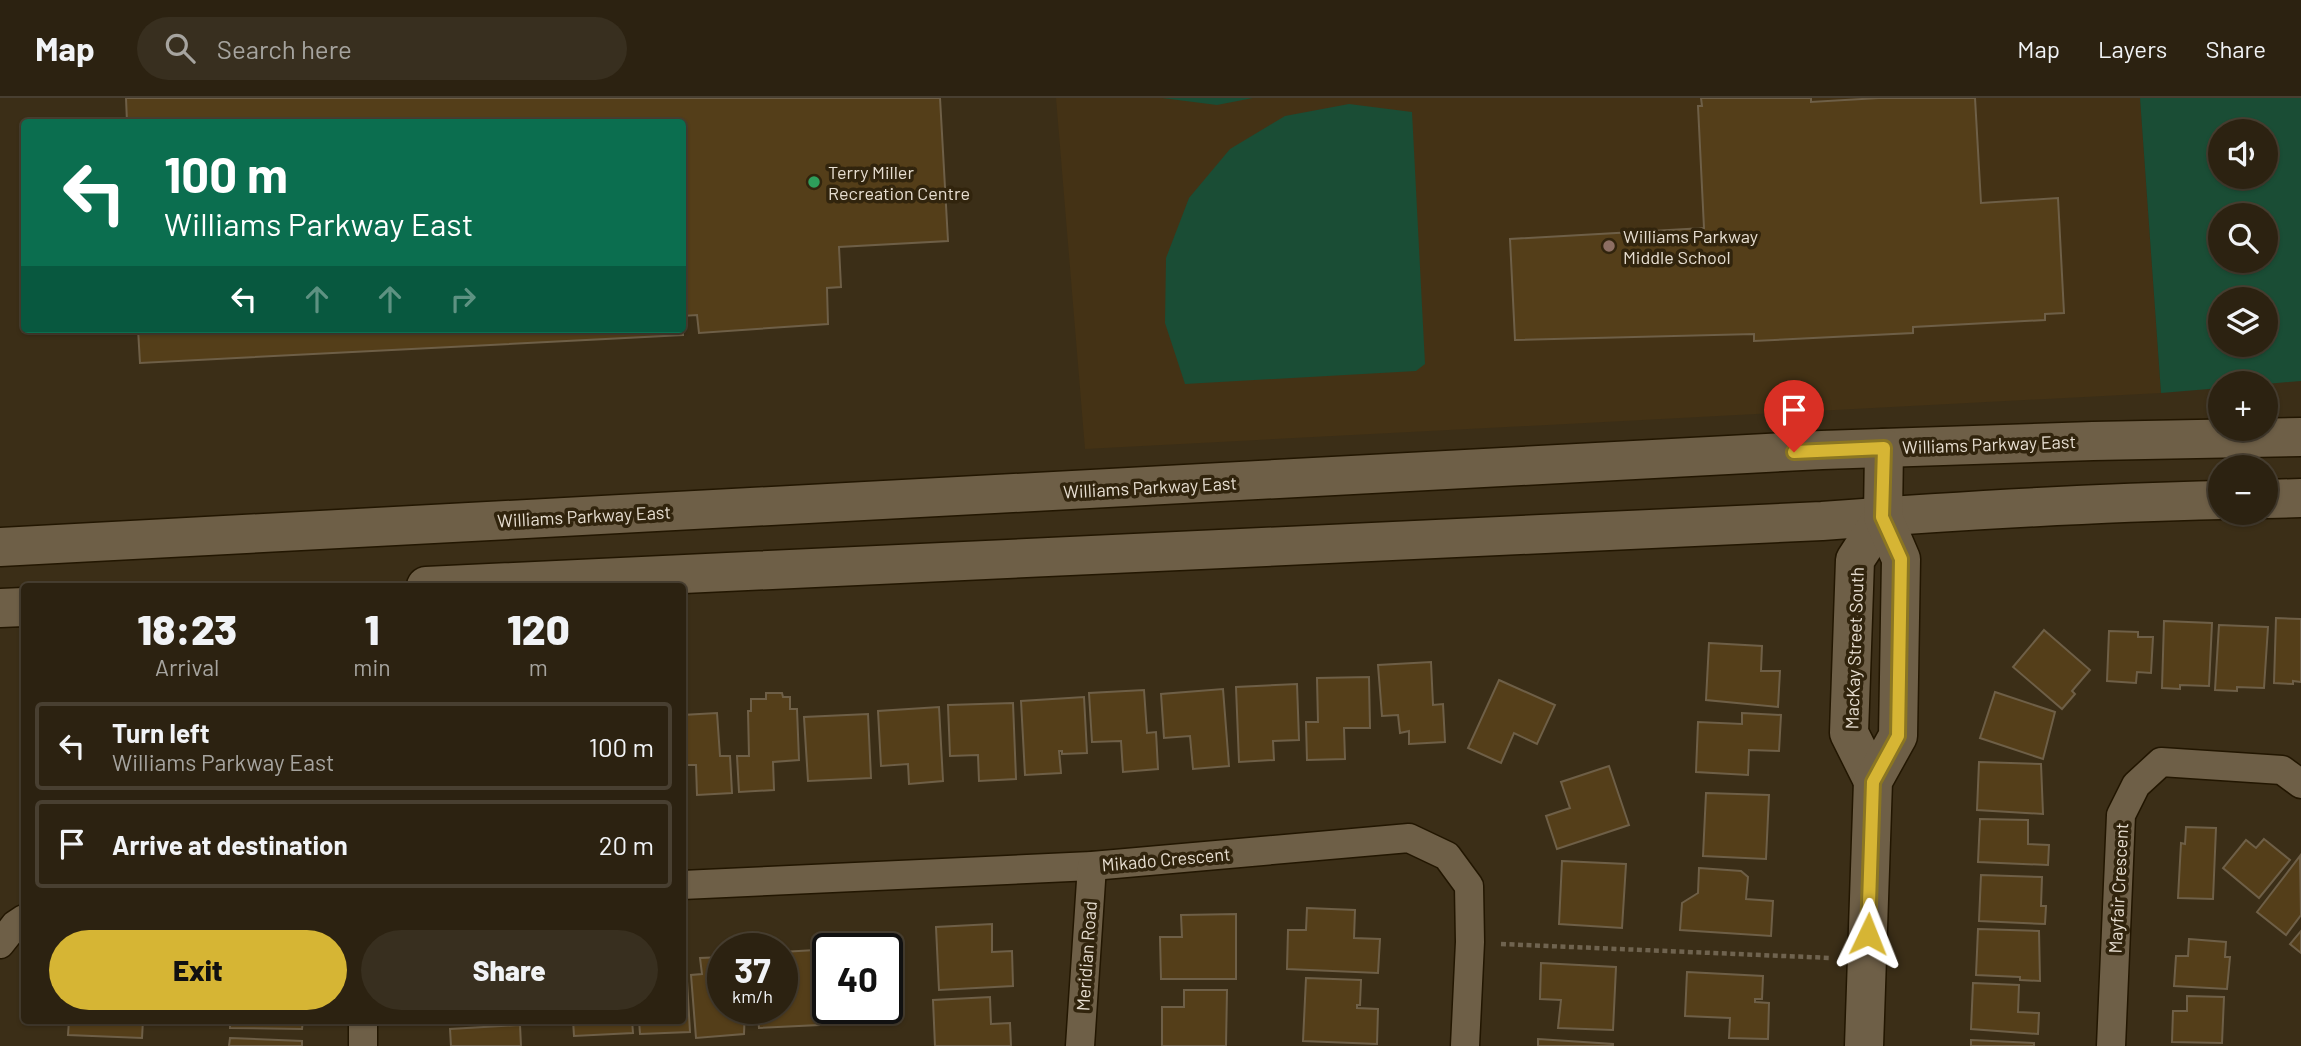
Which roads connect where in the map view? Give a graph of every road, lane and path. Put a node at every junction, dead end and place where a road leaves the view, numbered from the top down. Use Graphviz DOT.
graph roads {
  1 [pos="2301,438"];
  2 [pos="1884,448"];
  3 [pos="2301,498"];
  4 [pos="2278,499"];
  5 [pos="2208,500"];
  6 [pos="1882,517"];
  7 [pos="0,547"];
  8 [pos="489,583"];
  9 [pos="21,607"];
  10 [pos="0,608"];
  11 [pos="2301,784"];
  12 [pos="1092,866"];
  13 [pos="686,886"];
  14 [pos="21,921"];
  15 [pos="1470,942"];
  16 [pos="0,944"];
  17 [pos="1867,959"];
  18 [pos="363,1024"];
  19 [pos="363,1046"];
  20 [pos="1080,1046"];
  21 [pos="1465,1046"];
  22 [pos="1864,1046"];
  23 [pos="2111,1046"];
  1 -- 2 [label="main road, Williams Parkway East"];
  2 -- 6 [label="main road"];
  2 -- 7 [label="main road, Williams Parkway East"];
  3 -- 4 [label="main road"];
  5 -- 6 [label="main road"];
  6 -- 8 [label="main road"];
  6 -- 17 [label="main road"];
  9 -- 10 [label="main road"];
  11 -- 23 [label="street, Mayfair Crescent"];
  12 -- 13 [label="street, Mikado Crescent"];
  12 -- 15 [label="street, Mikado Crescent"];
  12 -- 20 [label="street, Meridian Road"];
  14 -- 16 [label="street"];
  15 -- 17 [label="path"];
  15 -- 21 [label="street, Mikado Crescent"];
  17 -- 22 [label="main road"];
  18 -- 19 [label="street"];
}
